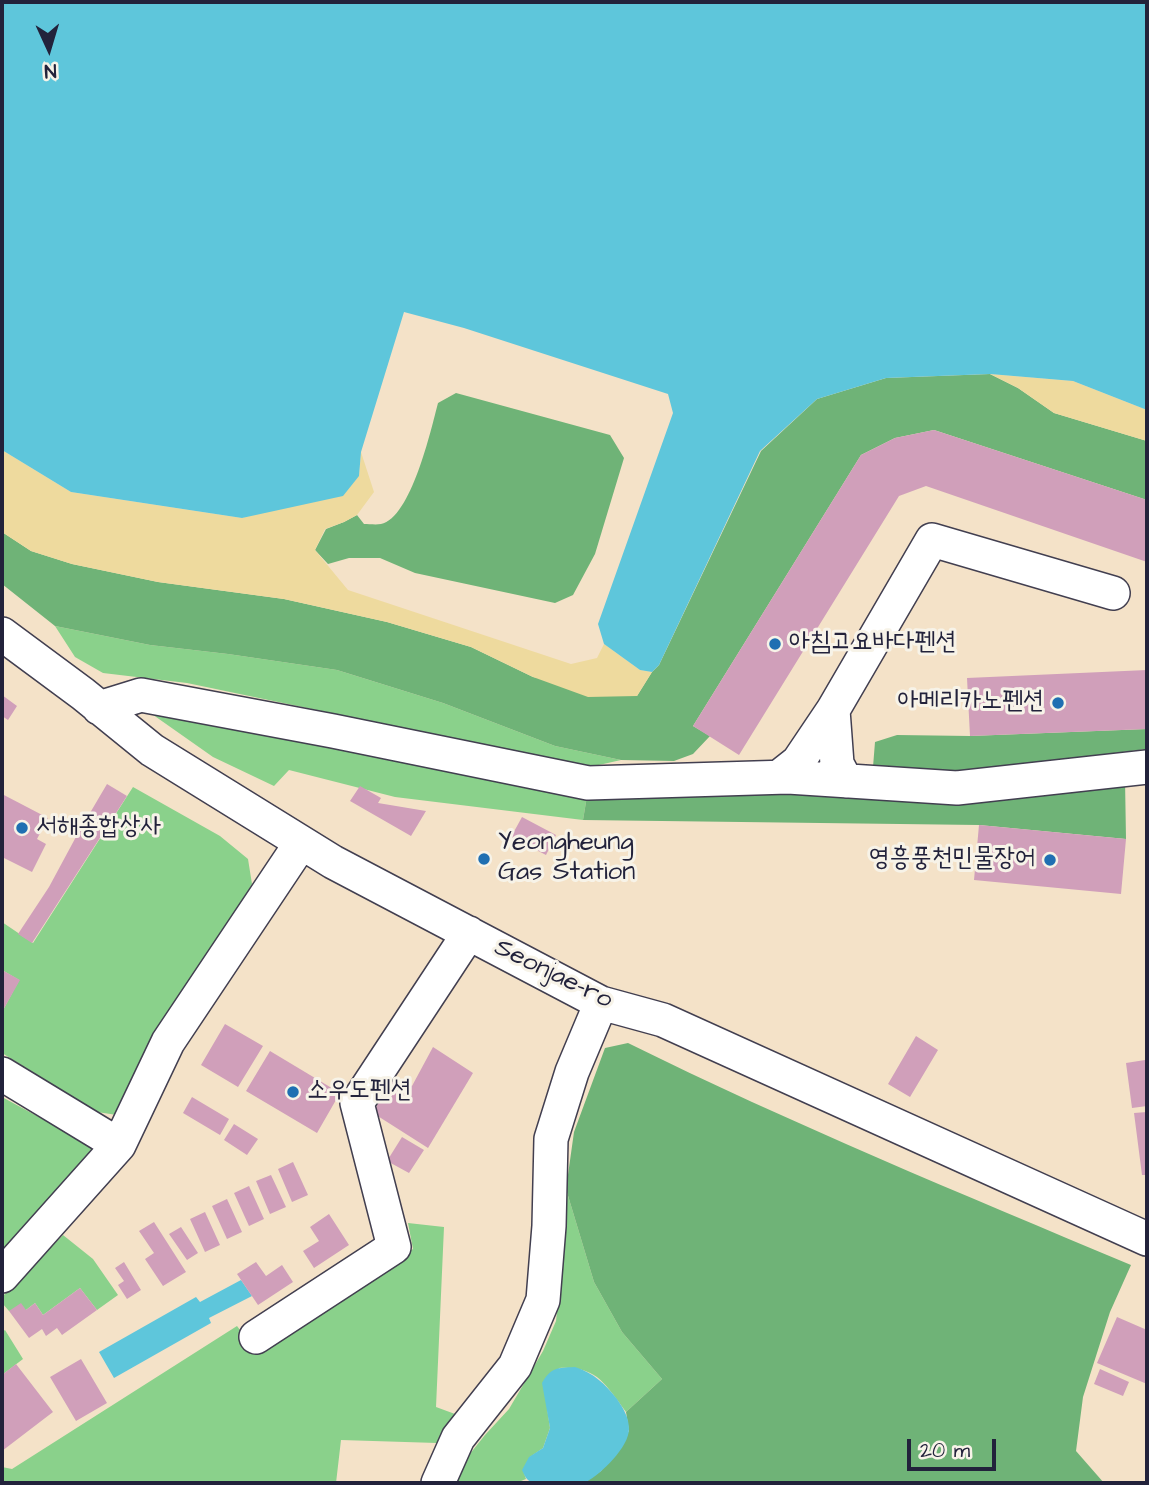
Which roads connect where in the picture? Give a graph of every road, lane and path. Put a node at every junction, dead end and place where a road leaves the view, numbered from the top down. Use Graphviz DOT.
graph roads {
  1 [pos="1113,593"];
  2 [pos="2,634"];
  3 [pos="99,708"];
  4 [pos="833,710"];
  5 [pos="1147,766"];
  6 [pos="779,777"];
  7 [pos="846,781"];
  8 [pos="301,843"];
  9 [pos="469,933"];
  10 [pos="601,1003"];
  11 [pos="2,1074"];
  12 [pos="119,1145"];
  13 [pos="1147,1239"];
  14 [pos="2,1276"];
  15 [pos="256,1337"];
  16 [pos="438,1483"];
  1 -- 4 [label="street"];
  2 -- 3 [label="street, Seonjae-ro"];
  3 -- 6 [label="street"];
  3 -- 8 [label="street, Seonjae-ro"];
  4 -- 6 [label="street"];
  4 -- 7 [label="street"];
  5 -- 7 [label="street"];
  6 -- 7 [label="street"];
  8 -- 9 [label="street, Seonjae-ro"];
  8 -- 12 [label="street"];
  9 -- 10 [label="street, Seonjae-ro"];
  9 -- 15 [label="street"];
  10 -- 13 [label="street, Seonjae-ro"];
  10 -- 16 [label="street"];
  11 -- 12 [label="street"];
  12 -- 14 [label="street"];
}
